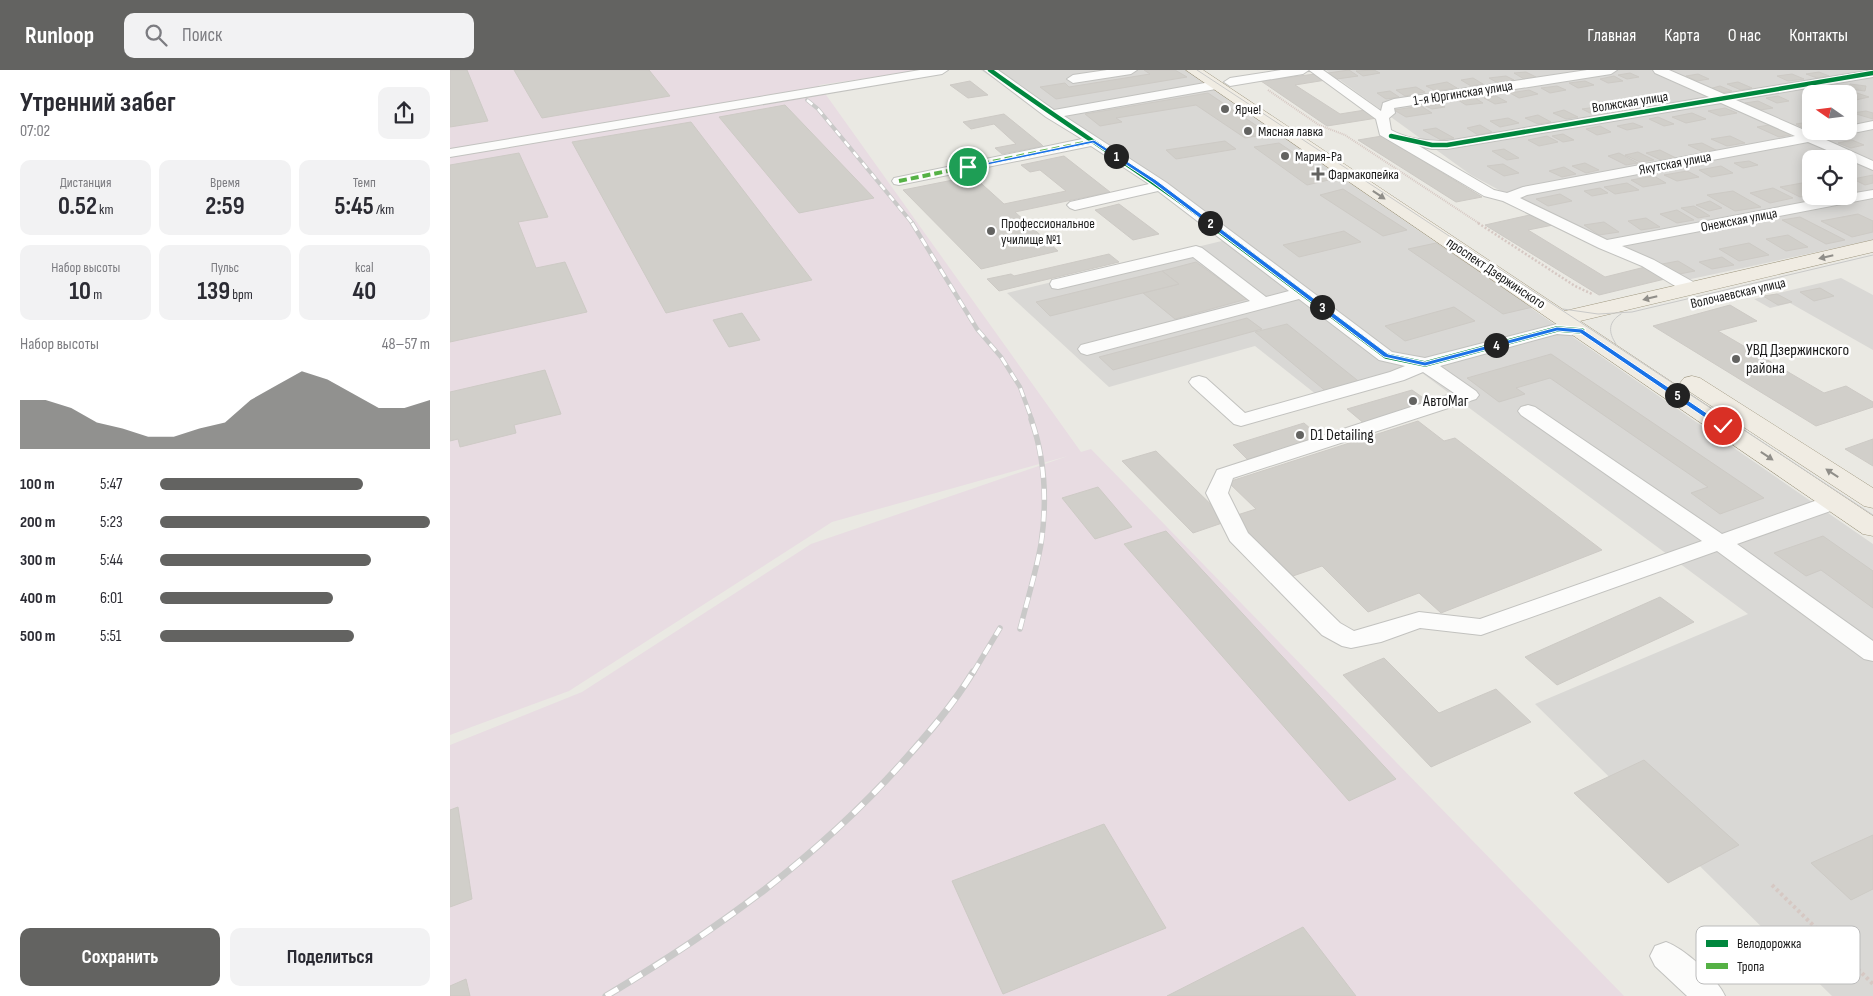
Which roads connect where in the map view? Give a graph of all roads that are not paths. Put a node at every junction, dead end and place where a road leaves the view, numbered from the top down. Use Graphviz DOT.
graph roads {
  1 [pos="942,70"];
  2 [pos="990,70"];
  3 [pos="1131,70"];
  4 [pos="1193,70"];
  5 [pos="1303,70"];
  6 [pos="1315,70"];
  7 [pos="1611,70"];
  8 [pos="1659,70"];
  9 [pos="1873,73"];
  10 [pos="1073,79"];
  11 [pos="1219,79"];
  12 [pos="1724,99"];
  13 [pos="1051,114"];
  14 [pos="1382,117"];
  15 [pos="1873,125"];
  16 [pos="1858,128"];
  17 [pos="1802,134"];
  18 [pos="1391,136"];
  19 [pos="1802,139"];
  20 [pos="1814,140"];
  21 [pos="1094,142"];
  22 [pos="450,153"];
  23 [pos="1873,166"];
  24 [pos="899,181"];
  25 [pos="1162,186"];
  26 [pos="1873,194"];
  27 [pos="1508,198"];
  28 [pos="1075,205"];
  29 [pos="1235,242"];
  30 [pos="1605,245"];
  31 [pos="1873,246"];
  32 [pos="1196,251"];
  33 [pos="1873,261"];
  34 [pos="1058,284"];
  35 [pos="1691,288"];
  36 [pos="1302,293"];
  37 [pos="1263,303"];
  38 [pos="1580,318"];
  39 [pos="1087,349"];
  40 [pos="1425,364"];
  41 [pos="1199,382"];
  42 [pos="1528,411"];
  43 [pos="1873,500"];
  44 [pos="1834,502"];
  45 [pos="1873,528"];
  46 [pos="1719,542"];
  47 [pos="1873,652"];
  48 [pos="1666,956"];
  49 [pos="1696,984"];
  50 [pos="1696,984"];
  51 [pos="1709,996"];
  1 -- 22 [label="street"];
  2 -- 13 [label="street"];
  3 -- 10 [label="street"];
  4 -- 11 [label="main road, проспект Дзержинского"];
  5 -- 11 [label="street"];
  6 -- 14 [label="street"];
  7 -- 14 [label="street, 1-я Юргинская улица"];
  8 -- 12 [label="street"];
  9 -- 12 [label="street, Волжская улица"];
  11 -- 13 [label="street"];
  11 -- 38 [label="main road, проспект Дзержинского, one-way"];
  11 -- 38 [label="main road, проспект Дзержинского"];
  12 -- 17 [label="street"];
  12 -- 18 [label="street, Волжская улица"];
  13 -- 21 [label="street"];
  14 -- 18 [label="street"];
  15 -- 16 [label="street"];
  18 -- 27 [label="street"];
  19 -- 27 [label="street, Якутская улица"];
  20 -- 23 [label="street"];
  21 -- 24 [label="street"];
  21 -- 25 [label="street"];
  25 -- 28 [label="street"];
  25 -- 29 [label="street"];
  26 -- 30 [label="street, Онежская улица"];
  27 -- 30 [label="street"];
  29 -- 32 [label="street"];
  29 -- 36 [label="street"];
  30 -- 35 [label="street"];
  31 -- 35 [label="main road, Волочаевская улица, one-way"];
  32 -- 34 [label="street"];
  32 -- 37 [label="street"];
  33 -- 38 [label="main road, Волочаевская улица"];
  35 -- 38 [label="main road, Волочаевская улица, one-way"];
  36 -- 37 [label="street"];
  36 -- 40 [label="street"];
  37 -- 39 [label="street"];
  38 -- 40 [label="street"];
  43 -- 38 [label="main road, проспект Дзержинского, one-way"];
  38 -- 44 [label="main road, проспект Дзержинского, one-way"];
  40 -- 41 [label="street"];
  40 -- 46 [label="street"];
  42 -- 46 [label="street"];
  44 -- 45 [label="main road, проспект Дзержинского"];
  44 -- 46 [label="street"];
  46 -- 47 [label="street"];
  48 -- 50 [label="street"];
  49 -- 51 [label="street"];
}
